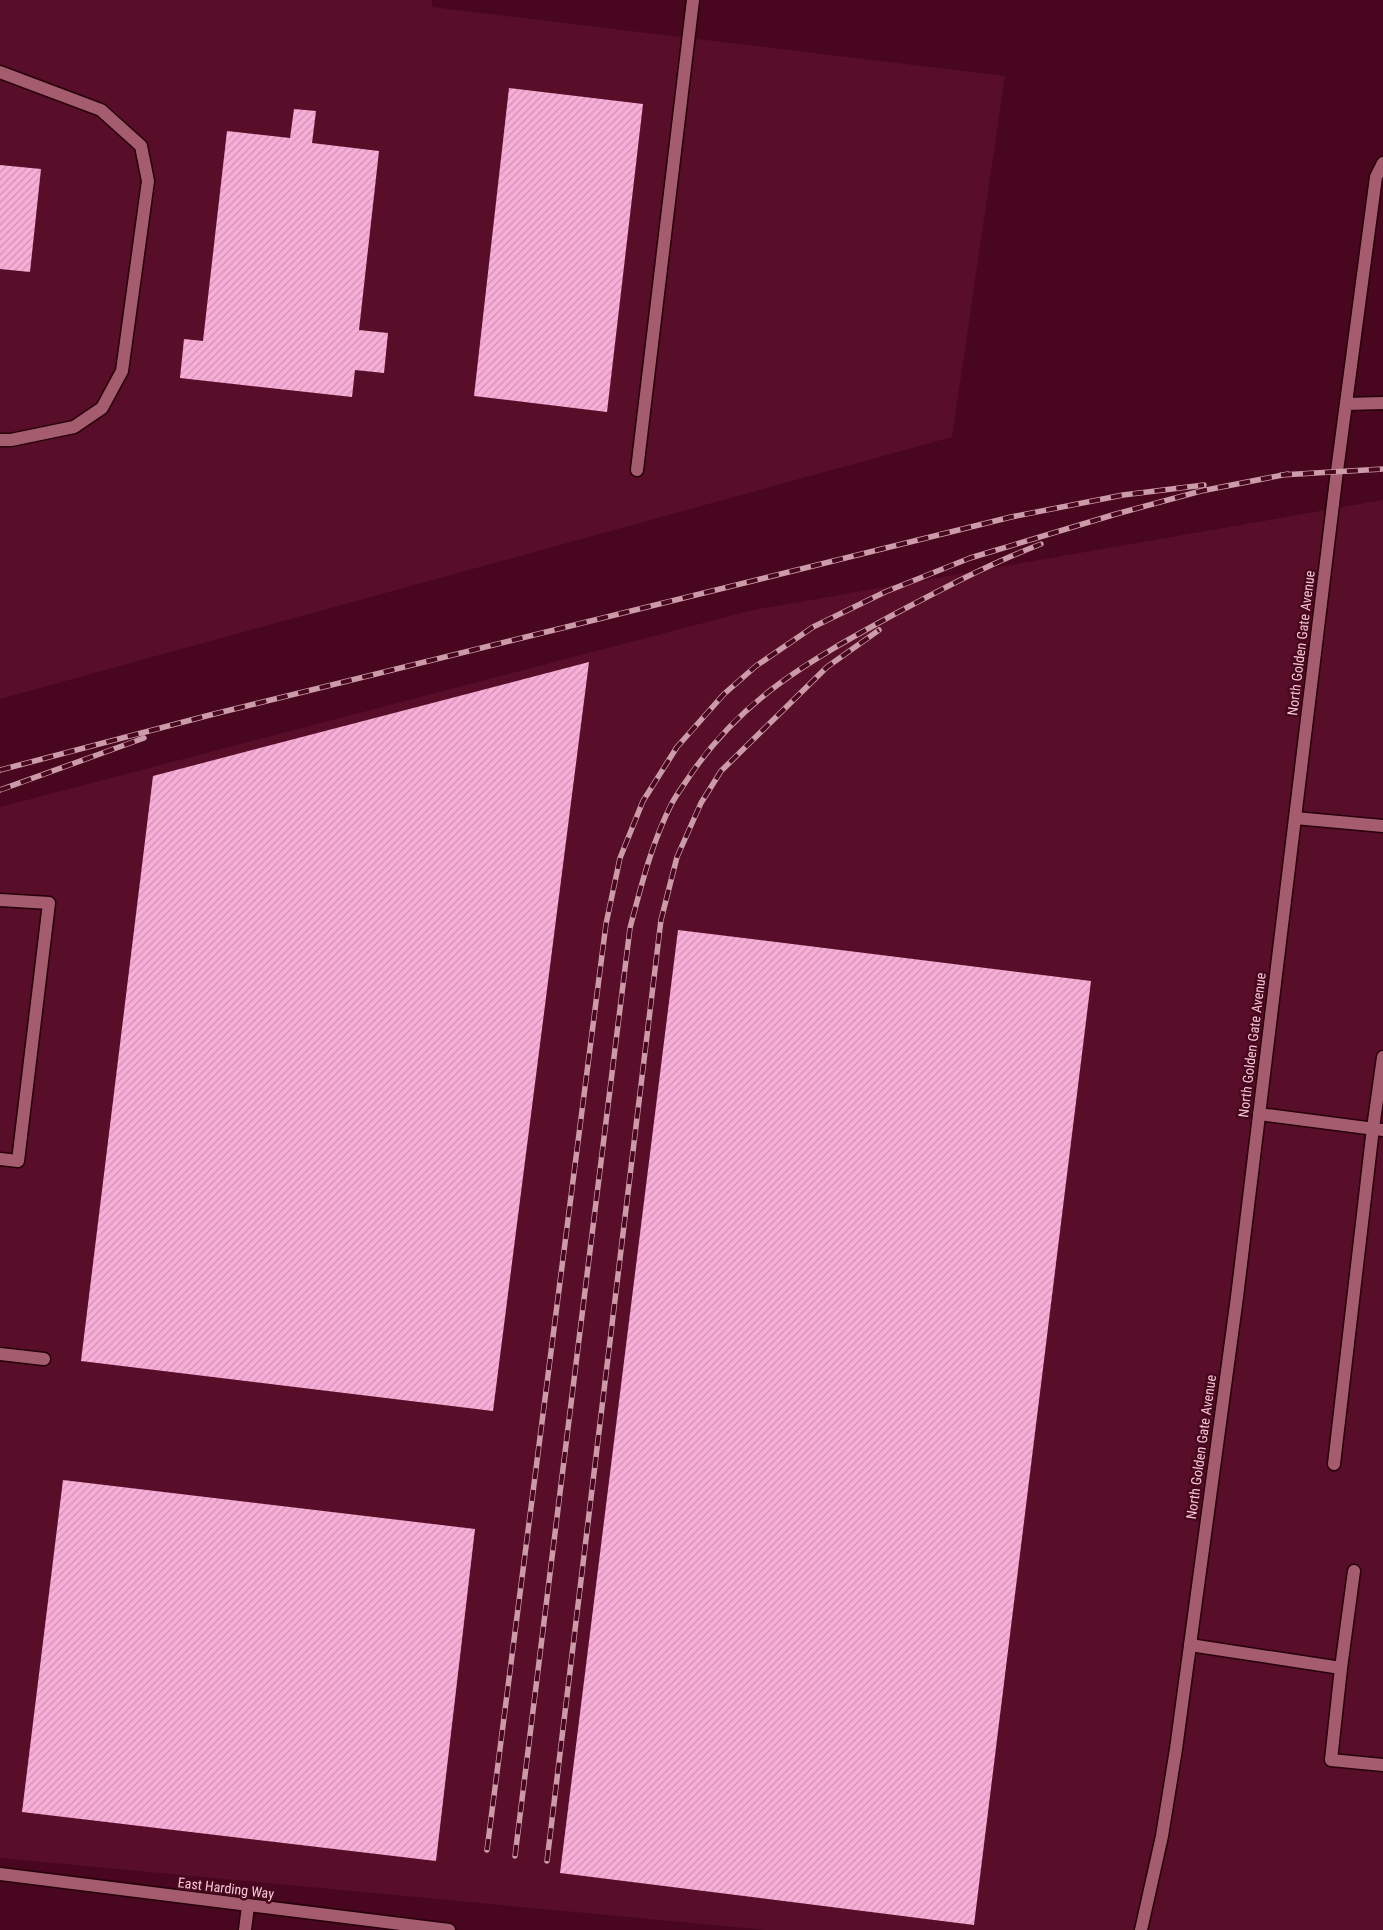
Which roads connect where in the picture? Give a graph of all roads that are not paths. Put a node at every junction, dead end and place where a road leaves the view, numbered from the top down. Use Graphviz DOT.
graph roads {
  1 [pos="692,0"];
  2 [pos="0,72"];
  3 [pos="1383,163"];
  4 [pos="1383,403"];
  5 [pos="1346,404"];
  6 [pos="0,440"];
  7 [pos="637,470"];
  8 [pos="1295,818"];
  9 [pos="1383,826"];
  10 [pos="0,900"];
  11 [pos="1383,1057"];
  12 [pos="1259,1114"];
  13 [pos="1378,1129"];
  14 [pos="0,1159"];
  15 [pos="0,1354"];
  16 [pos="44,1359"];
  17 [pos="1334,1464"];
  18 [pos="1354,1571"];
  19 [pos="1190,1645"];
  20 [pos="1341,1668"];
  21 [pos="1383,1765"];
  22 [pos="0,1874"];
  23 [pos="248,1906"];
  24 [pos="245,1930"];
  25 [pos="449,1930"];
  26 [pos="1141,1930"];
  1 -- 7 [label="street"];
  2 -- 6 [label="street"];
  3 -- 5 [label="street, North Golden Gate Avenue"];
  4 -- 5 [label="street"];
  5 -- 8 [label="street, North Golden Gate Avenue"];
  8 -- 9 [label="street"];
  8 -- 12 [label="street, North Golden Gate Avenue"];
  10 -- 14 [label="street"];
  11 -- 13 [label="street"];
  12 -- 13 [label="street"];
  12 -- 19 [label="street, North Golden Gate Avenue"];
  13 -- 17 [label="street"];
  15 -- 16 [label="street"];
  18 -- 20 [label="street"];
  19 -- 20 [label="street"];
  19 -- 26 [label="street, North Golden Gate Avenue"];
  20 -- 21 [label="street"];
  22 -- 23 [label="street, East Harding Way"];
  23 -- 24 [label="street"];
  23 -- 25 [label="street, East Harding Way"];
}
